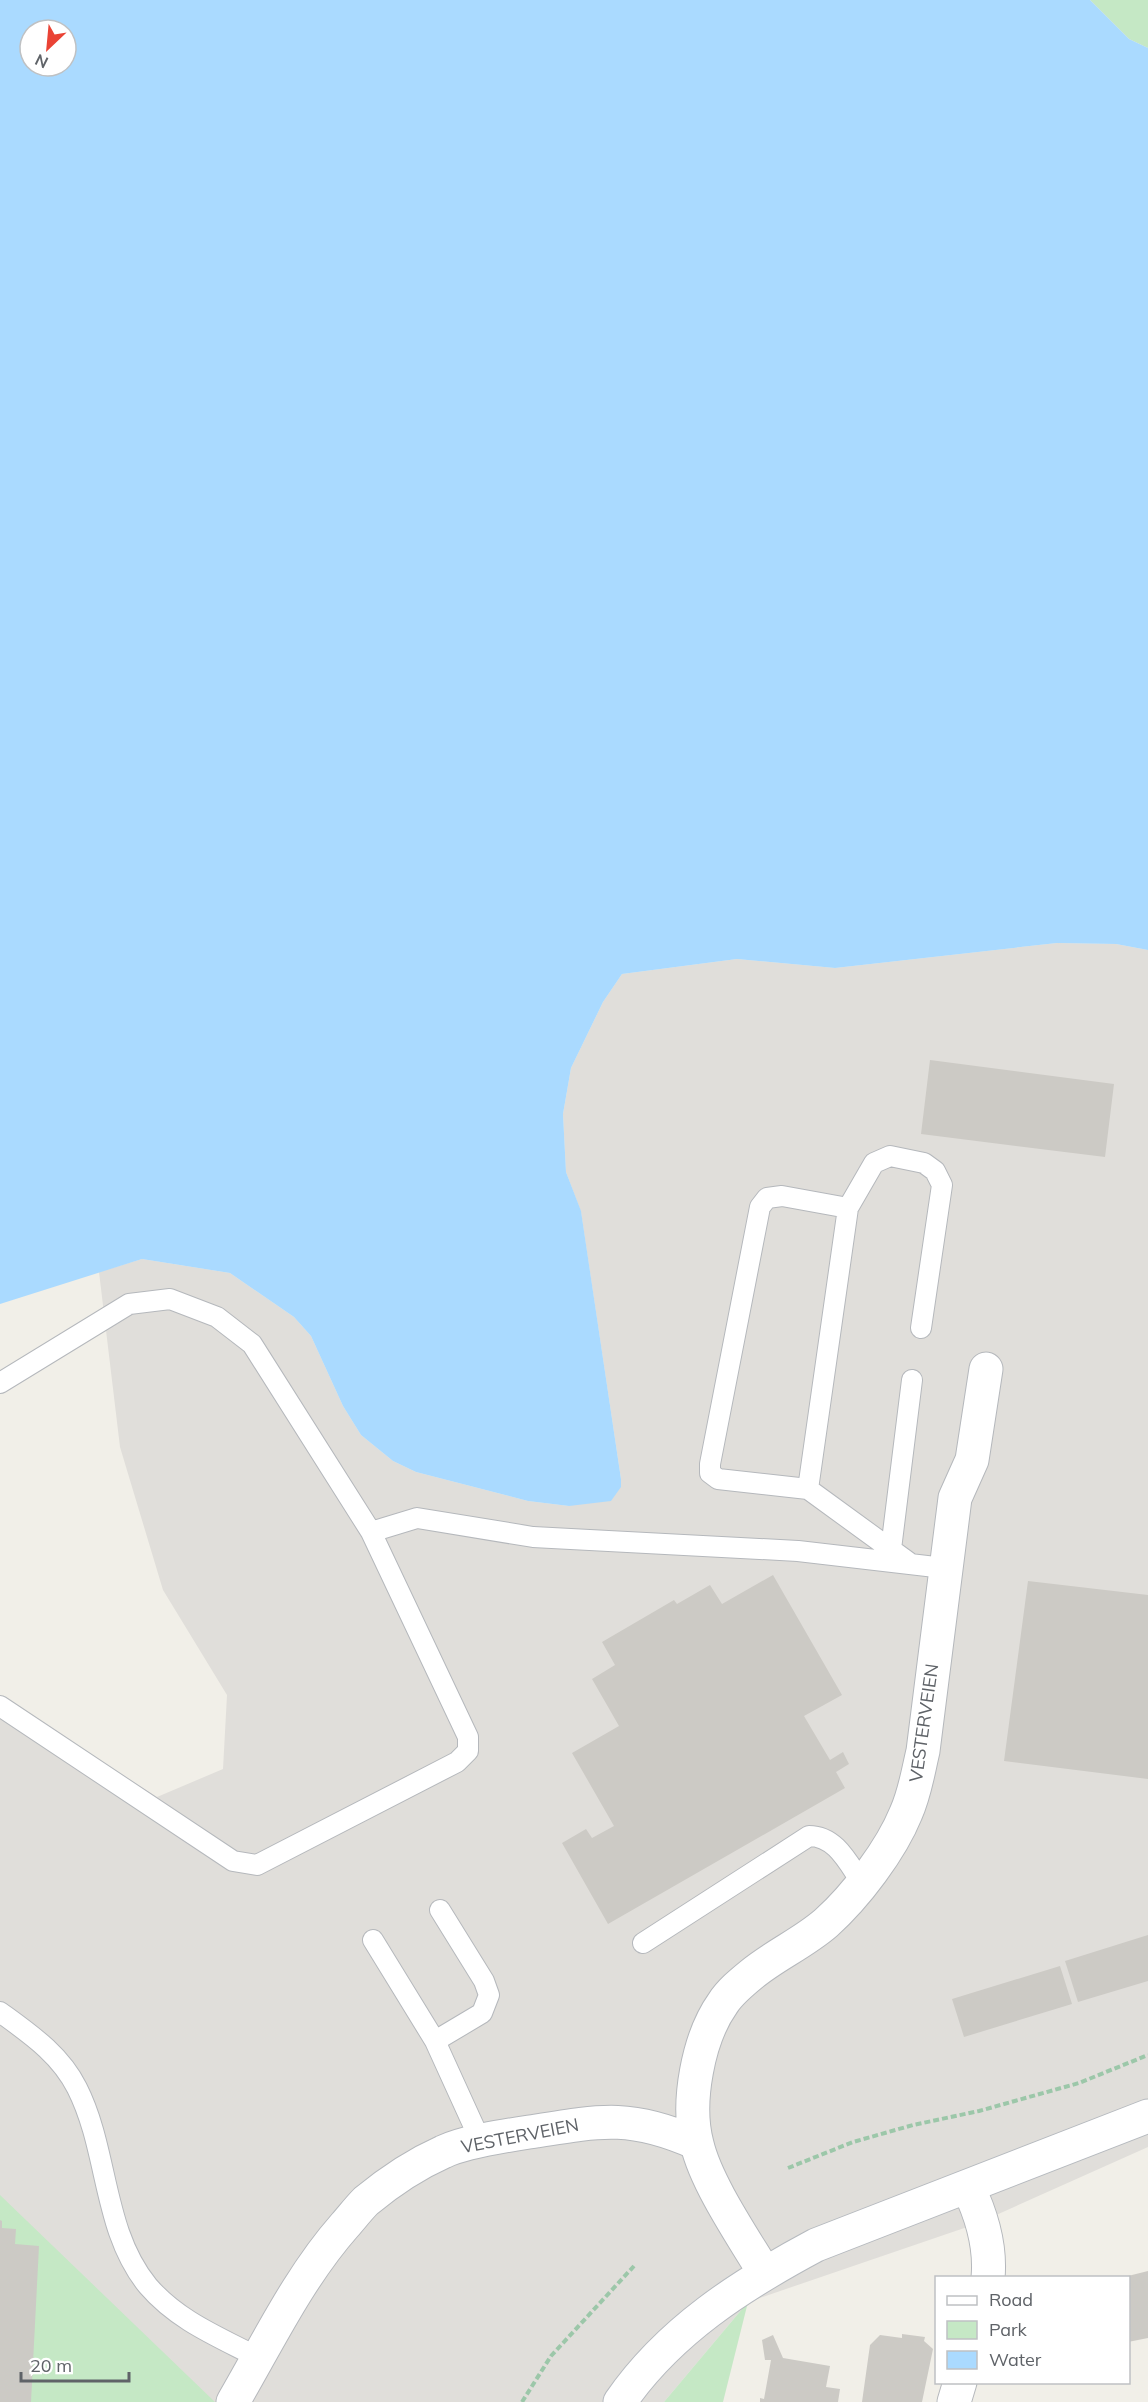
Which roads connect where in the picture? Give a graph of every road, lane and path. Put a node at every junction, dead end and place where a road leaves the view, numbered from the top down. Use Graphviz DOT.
graph roads {
  1 [pos="848,1208"];
  2 [pos="921,1328"];
  3 [pos="986,1369"];
  4 [pos="912,1380"];
  5 [pos="0,1383"];
  6 [pos="808,1489"];
  7 [pos="371,1532"];
  8 [pos="891,1549"];
  9 [pos="911,1564"];
  10 [pos="944,1568"];
  11 [pos="0,1706"];
  12 [pos="862,1883"];
  13 [pos="440,1910"];
  14 [pos="373,1940"];
  15 [pos="643,1943"];
  16 [pos="0,2012"];
  17 [pos="435,2041"];
  18 [pos="1148,2055"];
  19 [pos="1148,2116"];
  20 [pos="481,2142"];
  21 [pos="696,2143"];
  22 [pos="788,2168"];
  23 [pos="968,2187"];
  24 [pos="634,2266"];
  25 [pos="764,2272"];
  26 [pos="988,2276"];
  27 [pos="259,2358"];
  28 [pos="959,2384"];
  29 [pos="233,2402"];
  30 [pos="522,2402"];
  31 [pos="620,2402"];
  32 [pos="954,2402"];
  1 -- 2 [label="lane"];
  1 -- 6 [label="lane"];
  1 -- 6 [label="lane"];
  3 -- 10 [label="street, VESTERVEIEN"];
  4 -- 8 [label="lane"];
  5 -- 7 [label="lane"];
  6 -- 8 [label="lane"];
  7 -- 9 [label="lane"];
  7 -- 11 [label="lane"];
  8 -- 9 [label="lane"];
  9 -- 10 [label="lane"];
  10 -- 12 [label="street, VESTERVEIEN"];
  12 -- 15 [label="lane"];
  12 -- 21 [label="street, VESTERVEIEN"];
  13 -- 17 [label="lane"];
  14 -- 17 [label="lane"];
  16 -- 27 [label="lane"];
  17 -- 20 [label="lane"];
  18 -- 22 [label="path"];
  19 -- 23 [label="street"];
  20 -- 21 [label="street, VESTERVEIEN"];
  20 -- 27 [label="street, VESTERVEIEN"];
  21 -- 25 [label="street, VESTERVEIEN"];
  23 -- 25 [label="street"];
  23 -- 26 [label="street"];
  24 -- 30 [label="path"];
  25 -- 31 [label="street"];
  27 -- 29 [label="street, VESTERVEIEN"];
  28 -- 32 [label="street"];
}
